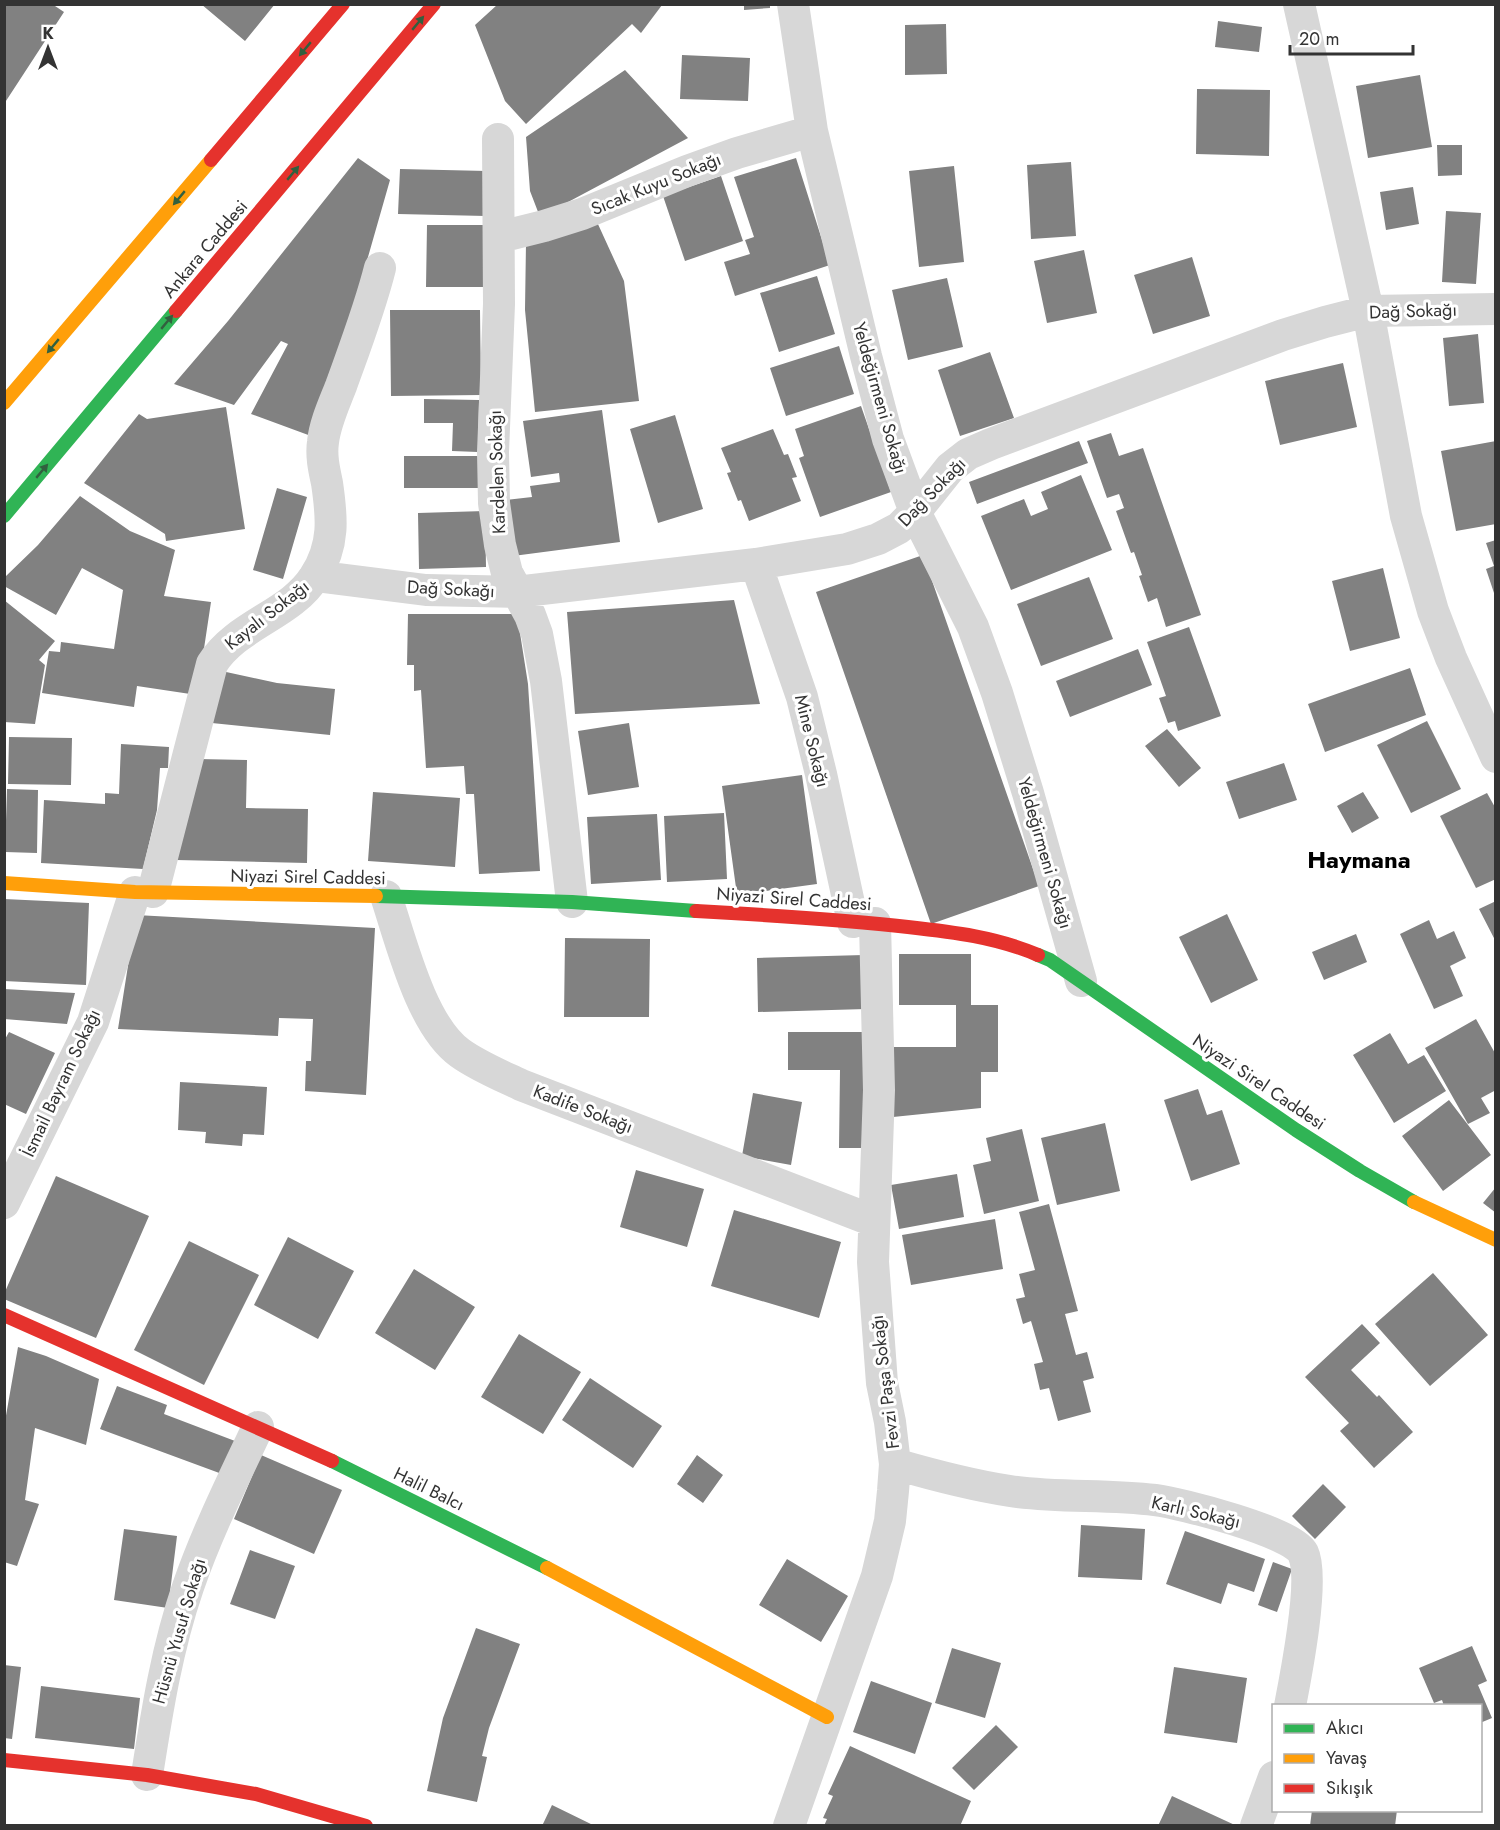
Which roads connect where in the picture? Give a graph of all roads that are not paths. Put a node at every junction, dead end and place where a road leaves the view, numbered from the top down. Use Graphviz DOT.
graph roads {
  1 [pos="343,4"];
  2 [pos="434,4"];
  3 [pos="793,4"];
  4 [pos="1299,4"];
  5 [pos="812,130"];
  6 [pos="498,139"];
  7 [pos="500,237"];
  8 [pos="380,268"];
  9 [pos="1496,309"];
  10 [pos="1368,311"];
  11 [pos="4,404"];
  12 [pos="915,512"];
  13 [pos="4,516"];
  14 [pos="756,564"];
  15 [pos="315,576"];
  16 [pos="516,592"];
  17 [pos="1496,757"];
  18 [pos="4,882"];
  19 [pos="144,892"];
  20 [pos="386,896"];
  21 [pos="572,902"];
  22 [pos="864,922"];
  23 [pos="1082,981"];
  24 [pos="4,1203"];
  25 [pos="874,1221"];
  26 [pos="1496,1240"];
  27 [pos="4,1315"];
  28 [pos="258,1427"];
  29 [pos="895,1464"];
  30 [pos="1290,1704"];
  31 [pos="827,1717"];
  32 [pos="4,1760"];
  33 [pos="147,1775"];
  34 [pos="1272,1782"];
  35 [pos="366,1826"];
  36 [pos="789,1826"];
  37 [pos="1256,1826"];
  1 -- 11 [label="street, one-way"];
  13 -- 2 [label="street, Ankara Caddesi, one-way"];
  3 -- 5 [label="street, Yeldeğirmeni Sokağı"];
  4 -- 10 [label="street"];
  5 -- 7 [label="street, Sıcak Kuyu Sokağı"];
  5 -- 12 [label="street, Yeldeğirmeni Sokağı"];
  6 -- 7 [label="street, Kardelen Sokağı"];
  7 -- 16 [label="street, Kardelen Sokağı"];
  8 -- 15 [label="street, Kayalı Sokağı"];
  9 -- 10 [label="street, Dağ Sokağı"];
  10 -- 12 [label="street, Dağ Sokağı"];
  10 -- 17 [label="street"];
  12 -- 14 [label="street, Dağ Sokağı"];
  12 -- 23 [label="street, Yeldeğirmeni Sokağı"];
  14 -- 16 [label="street, Dağ Sokağı"];
  14 -- 22 [label="street, Mine Sokağı"];
  15 -- 16 [label="street, Dağ Sokağı"];
  15 -- 19 [label="street, Kayalı Sokağı"];
  16 -- 21 [label="street, Kardelen Sokağı"];
  18 -- 19 [label="street, Niyazi Sirel Caddesi"];
  19 -- 20 [label="street, Niyazi Sirel Caddesi"];
  19 -- 24 [label="street, İsmail Bayram Sokağı"];
  20 -- 21 [label="street, Niyazi Sirel Caddesi"];
  20 -- 25 [label="street, Kadife Sokağı"];
  21 -- 22 [label="street, Niyazi Sirel Caddesi"];
  22 -- 23 [label="street, Niyazi Sirel Caddesi"];
  22 -- 25 [label="street, Fevzi Paşa Sokağı"];
  23 -- 26 [label="street, Niyazi Sirel Caddesi"];
  25 -- 29 [label="street, Fevzi Paşa Sokağı"];
  27 -- 28 [label="street, Halil Balcı"];
  28 -- 31 [label="street, Halil Balcı"];
  28 -- 33 [label="street, Hüsnü Yusuf Sokağı"];
  29 -- 30 [label="street, Karlı Sokağı"];
  29 -- 31 [label="street, Fevzi Paşa Sokağı"];
  31 -- 36 [label="street, Fevzi Paşa Sokağı"];
  32 -- 33 [label="street"];
  33 -- 35 [label="street"];
  34 -- 37 [label="street"];
}
